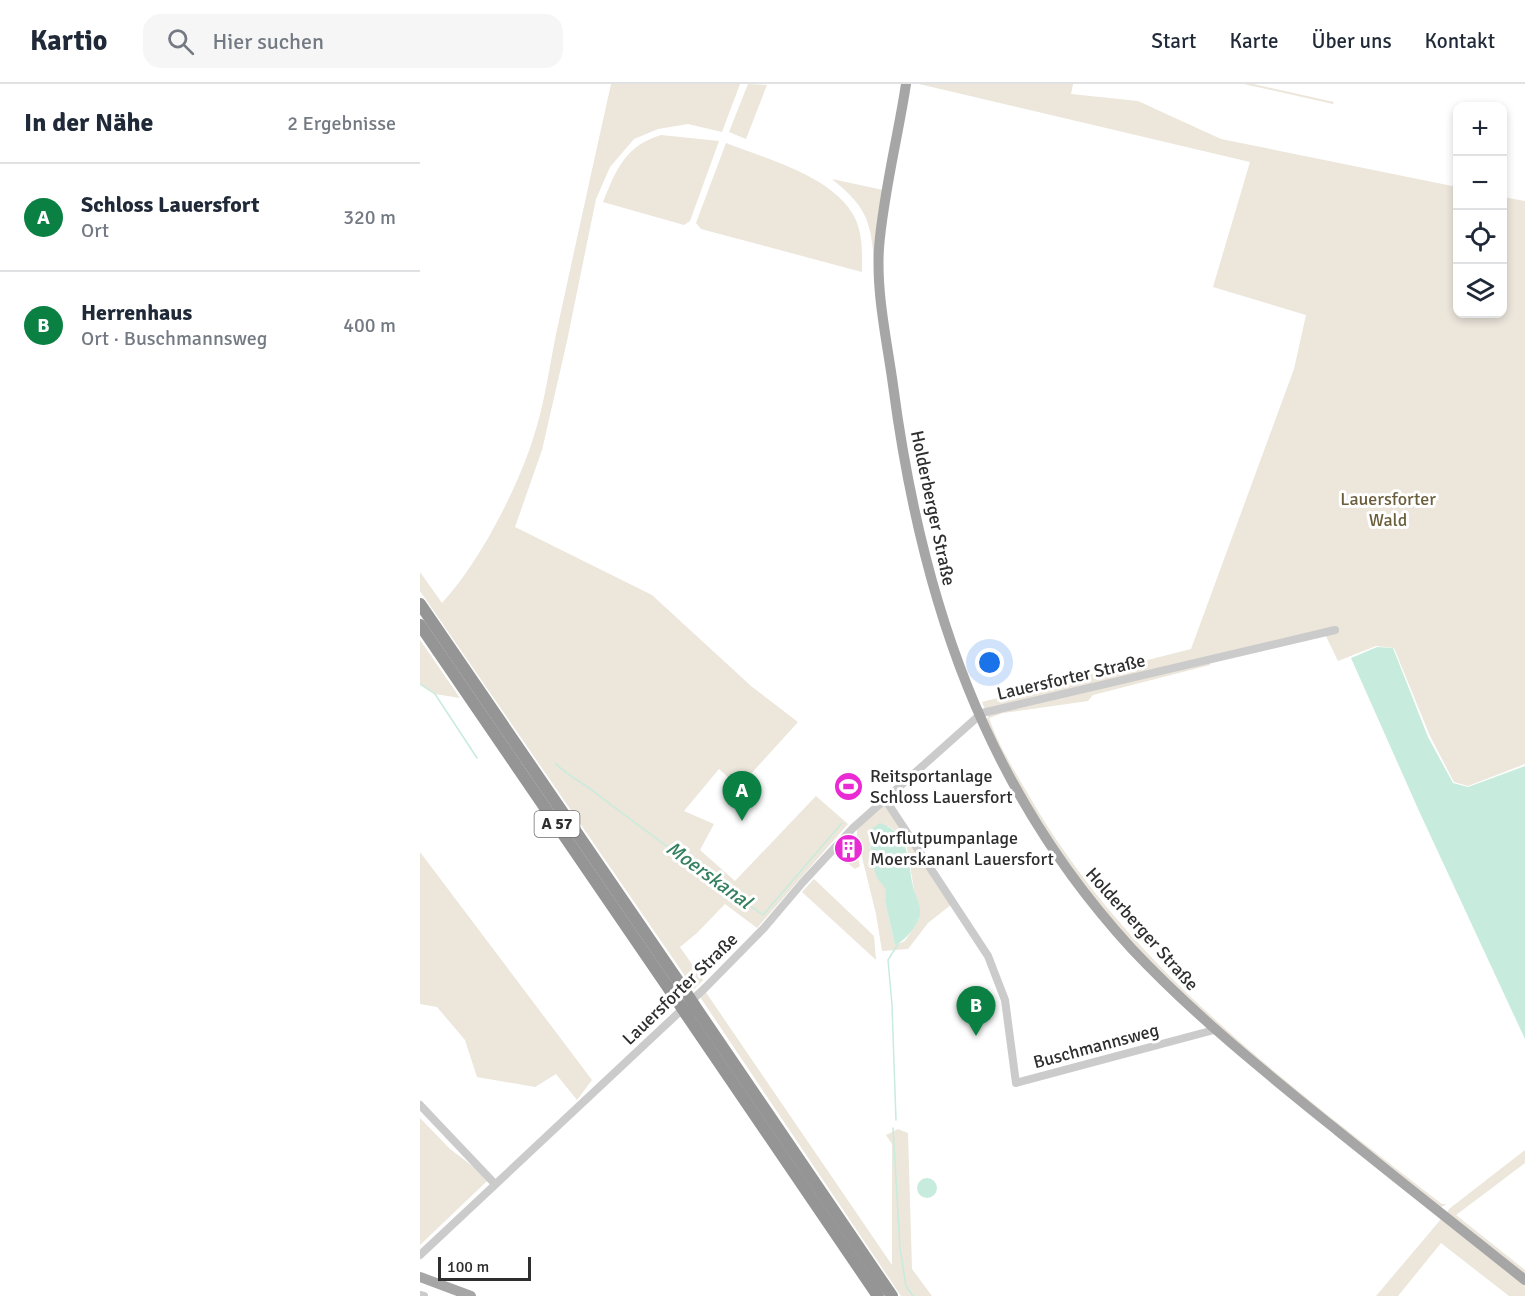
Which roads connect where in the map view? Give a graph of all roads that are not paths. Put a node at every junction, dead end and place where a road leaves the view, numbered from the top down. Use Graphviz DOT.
graph roads {
  1 [pos="906,84"];
  2 [pos="420,604"];
  3 [pos="420,625"];
  4 [pos="1335,630"];
  5 [pos="979,717"];
  6 [pos="885,799"];
  7 [pos="680,995"];
  8 [pos="690,1010"];
  9 [pos="1214,1030"];
  10 [pos="420,1105"];
  11 [pos="495,1184"];
  12 [pos="420,1255"];
  13 [pos="420,1277"];
  14 [pos="1525,1280"];
  15 [pos="471,1296"];
  16 [pos="878,1296"];
  17 [pos="892,1296"];
  1 -- 5 [label="main road, Holderberger Straße"];
  2 -- 7 [label="highway, A 57"];
  3 -- 7 [label="highway, A 57"];
  4 -- 5 [label="street, Lauersforter Straße"];
  5 -- 6 [label="street, Lauersforter Straße"];
  5 -- 9 [label="main road, Holderberger Straße"];
  6 -- 9 [label="street, Buschmannsweg"];
  6 -- 11 [label="street, Lauersforter Straße"];
  7 -- 8 [label="highway, A 57, bridge"];
  8 -- 16 [label="highway, A 57"];
  8 -- 17 [label="highway, A 57"];
  9 -- 14 [label="main road, Holderberger Straße"];
  10 -- 11 [label="street"];
  11 -- 12 [label="street, Lauersforter Straße"];
  13 -- 15 [label="main road"];
}
